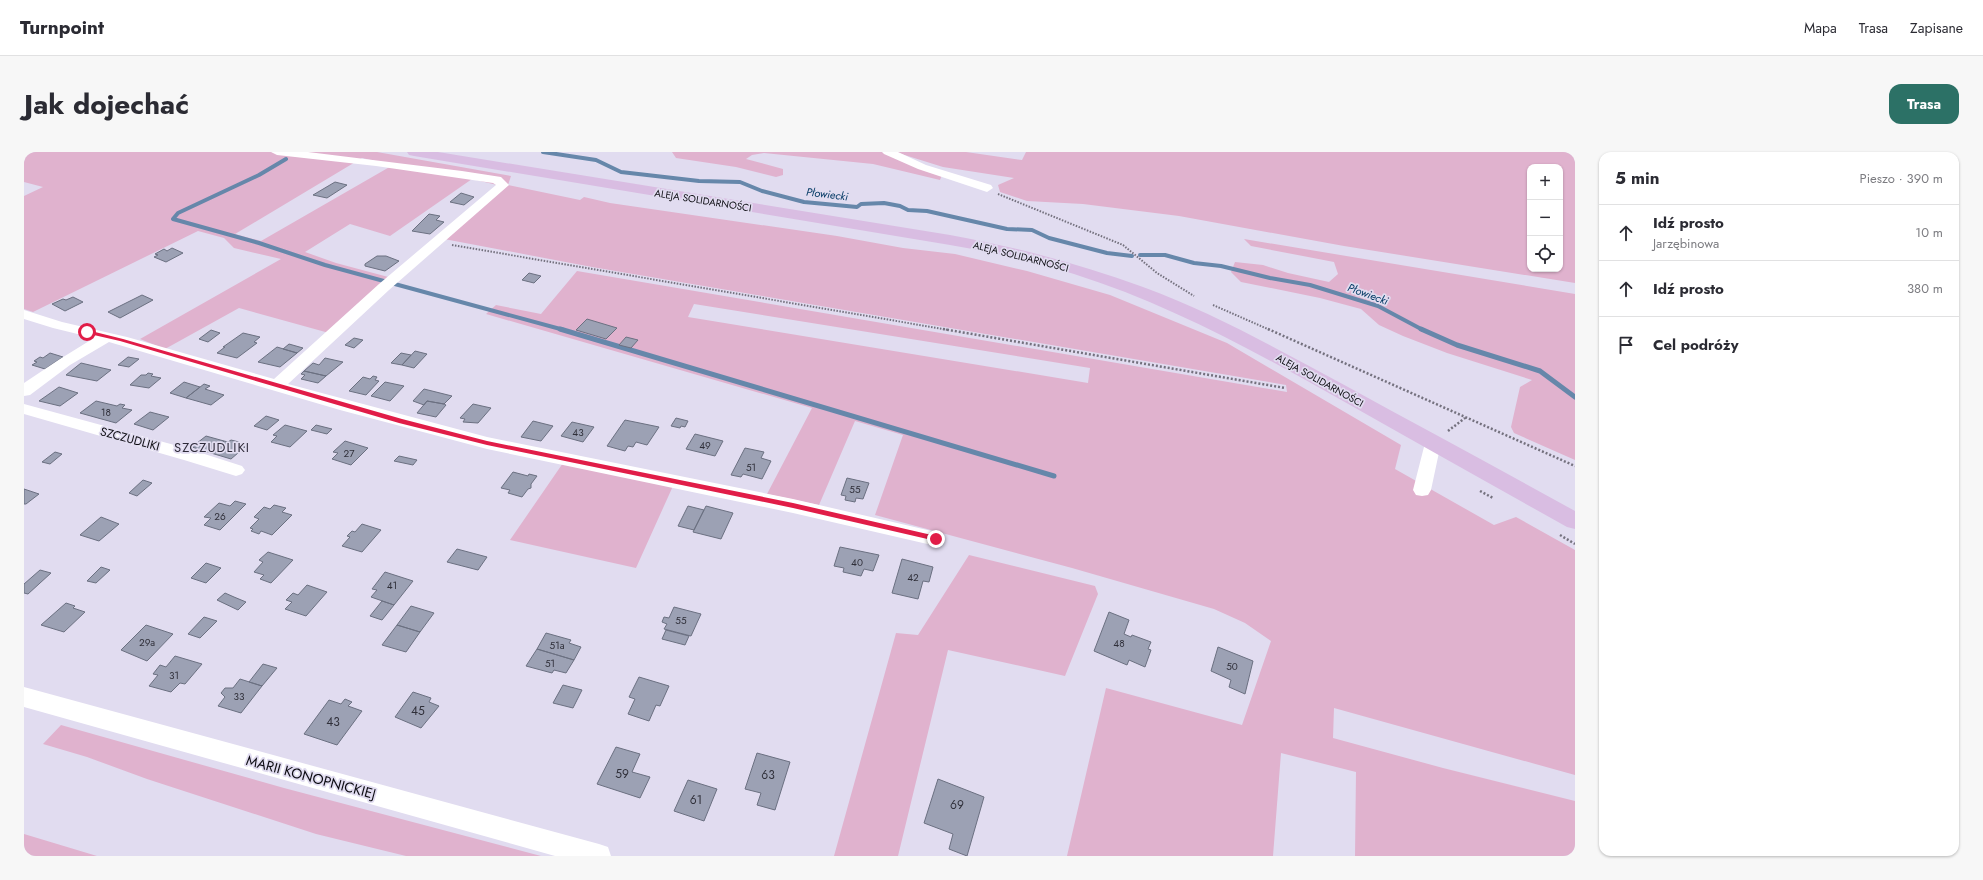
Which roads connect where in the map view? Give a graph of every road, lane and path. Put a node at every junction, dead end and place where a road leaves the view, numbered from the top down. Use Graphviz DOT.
graph roads {
  1 [pos="277,152"];
  2 [pos="414,152"];
  3 [pos="888,152"];
  4 [pos="987,188"];
  5 [pos="436,242"];
  6 [pos="1201,299"];
  7 [pos="1208,302"];
  8 [pos="24,314"];
  9 [pos="106,336"];
  10 [pos="276,386"];
  11 [pos="1284,388"];
  12 [pos="24,391"];
  13 [pos="24,409"];
  14 [pos="1433,443"];
  15 [pos="1575,466"];
  16 [pos="236,470"];
  17 [pos="1422,490"];
  18 [pos="1575,521"];
  19 [pos="936,539"];
  20 [pos="24,698"];
  21 [pos="599,856"];
  1 -- 5 [label="street"];
  2 -- 14 [label="main road, ALEJA SOLIDARNOŚCI"];
  3 -- 4 [label="street"];
  4 -- 6 [label="path"];
  5 -- 10 [label="street"];
  5 -- 11 [label="path"];
  7 -- 15 [label="path"];
  8 -- 9 [label="street"];
  9 -- 10 [label="street"];
  9 -- 12 [label="street"];
  10 -- 19 [label="street"];
  13 -- 16 [label="street, SZCZUDLIKI"];
  14 -- 17 [label="street"];
  14 -- 18 [label="main road, ALEJA SOLIDARNOŚCI"];
  20 -- 21 [label="street, MARII KONOPNICKIEJ"];
}
